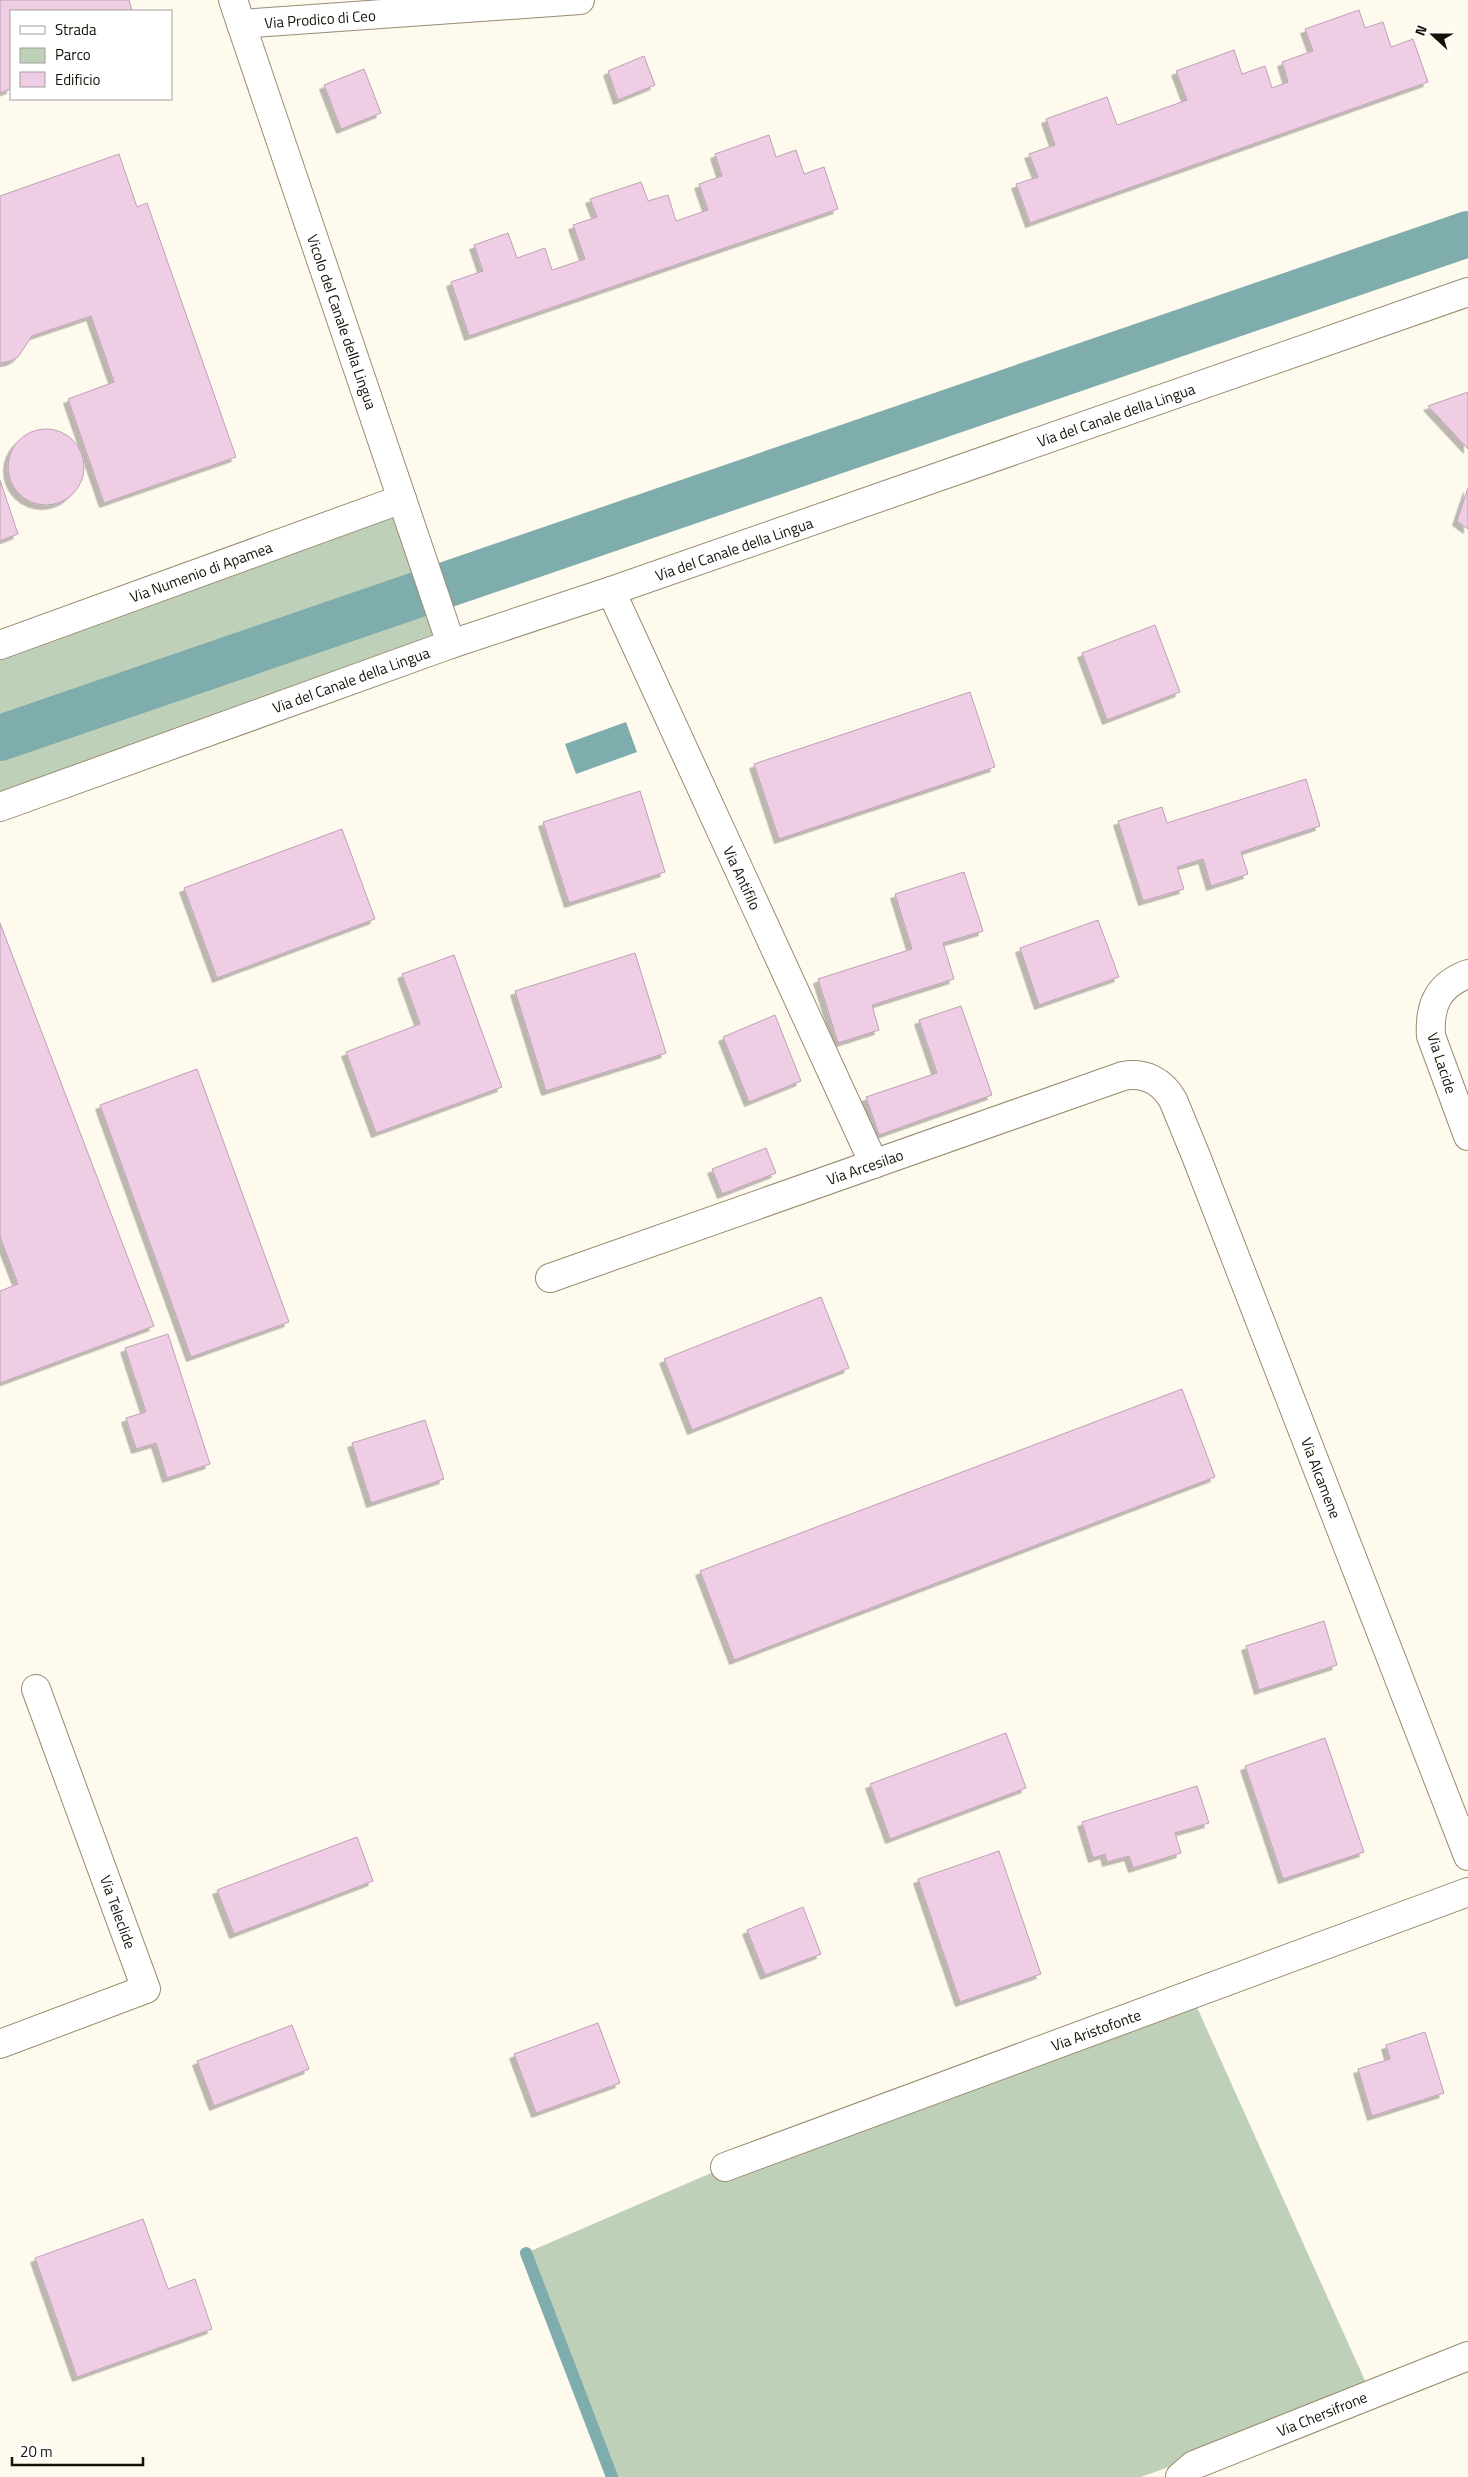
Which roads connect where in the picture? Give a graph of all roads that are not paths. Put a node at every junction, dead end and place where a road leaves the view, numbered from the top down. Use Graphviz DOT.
graph roads {
  1 [pos="580,0"];
  2 [pos="237,12"];
  3 [pos="1468,292"];
  4 [pos="402,499"];
  5 [pos="611,591"];
  6 [pos="447,633"];
  7 [pos="0,646"];
  8 [pos="0,807"];
  9 [pos="1468,974"];
  10 [pos="1173,1100"];
  11 [pos="1468,1136"];
  12 [pos="874,1164"];
  13 [pos="550,1278"];
  14 [pos="36,1689"];
  15 [pos="1468,1856"];
  16 [pos="1468,1892"];
  17 [pos="0,2044"];
  18 [pos="725,2167"];
  19 [pos="1468,2356"];
  20 [pos="1180,2477"];
  1 -- 2 [label="street, Via Prodico di Ceo"];
  2 -- 4 [label="street, Vicolo del Canale della Lingua"];
  3 -- 5 [label="street, Via del Canale della Lingua"];
  4 -- 6 [label="street, Vicolo del Canale della Lingua"];
  4 -- 7 [label="street, Via Numenio di Apamea"];
  5 -- 6 [label="street, Via del Canale della Lingua"];
  5 -- 12 [label="street, Via Antifilo"];
  6 -- 8 [label="street, Via del Canale della Lingua"];
  9 -- 11 [label="street, Via Lacide"];
  10 -- 12 [label="street, Via Arcesilao"];
  10 -- 15 [label="street, Via Alcamene"];
  12 -- 13 [label="street, Via Arcesilao"];
  14 -- 17 [label="street, Via Teleclide"];
  16 -- 18 [label="street, Via Aristofonte"];
  19 -- 20 [label="street, Via Chersifrone"];
}
